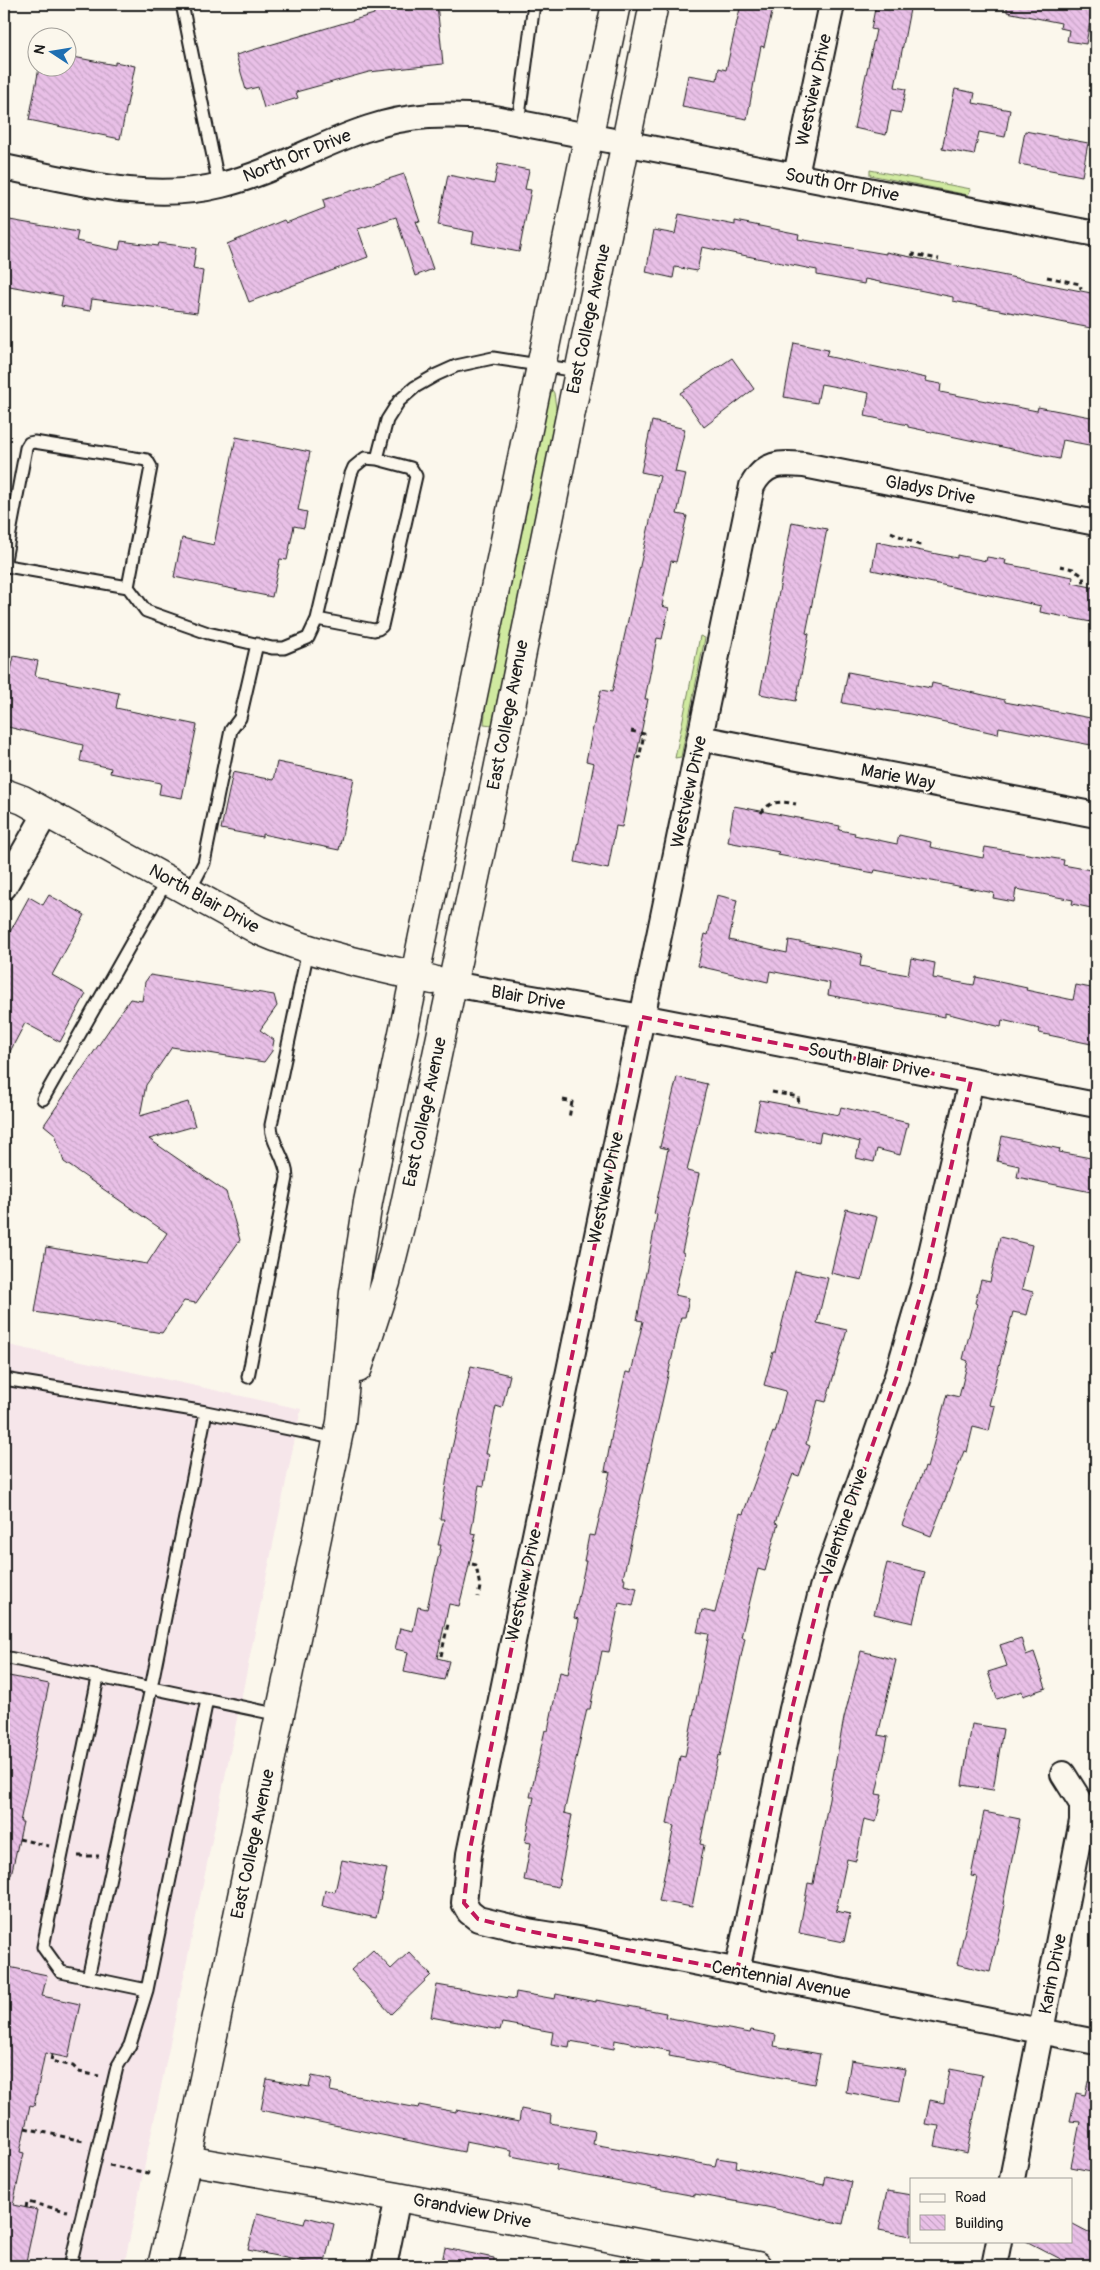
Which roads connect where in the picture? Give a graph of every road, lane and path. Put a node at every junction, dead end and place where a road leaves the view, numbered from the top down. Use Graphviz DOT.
graph roads {
  1 [pos="154,4"];
  2 [pos="183,4"];
  3 [pos="532,4"];
  4 [pos="616,4"];
  5 [pos="654,4"];
  6 [pos="832,4"];
  7 [pos="518,122"];
  8 [pos="589,136"];
  9 [pos="626,143"];
  10 [pos="4,167"];
  11 [pos="796,176"];
  12 [pos="219,186"];
  13 [pos="1096,234"];
  14 [pos="912,256"];
  15 [pos="939,259"];
  16 [pos="1047,277"];
  17 [pos="1081,289"];
  18 [pos="542,364"];
  19 [pos="578,371"];
  20 [pos="377,459"];
  21 [pos="765,469"];
  22 [pos="1096,523"];
  23 [pos="891,532"];
  24 [pos="918,549"];
  25 [pos="1060,566"];
  26 [pos="1084,584"];
  27 [pos="128,587"];
  28 [pos="317,619"];
  29 [pos="257,644"];
  30 [pos="631,731"];
  31 [pos="700,738"];
  32 [pos="639,759"];
  33 [pos="4,793"];
  34 [pos="796,804"];
  35 [pos="46,813"];
  36 [pos="761,813"];
  37 [pos="1096,815"];
  38 [pos="178,886"];
  39 [pos="4,887"];
  40 [pos="308,950"];
  41 [pos="415,976"];
  42 [pos="452,984"];
  43 [pos="642,1017"];
  44 [pos="971,1081"];
  45 [pos="772,1092"];
  46 [pos="43,1099"];
  47 [pos="562,1100"];
  48 [pos="799,1104"];
  49 [pos="1096,1105"];
  50 [pos="569,1118"];
  51 [pos="248,1377"];
  52 [pos="4,1379"];
  53 [pos="206,1412"];
  54 [pos="339,1430"];
  55 [pos="472,1564"];
  56 [pos="478,1596"];
  57 [pos="448,1624"];
  58 [pos="442,1656"];
  59 [pos="4,1657"];
  60 [pos="98,1678"];
  61 [pos="151,1688"];
  62 [pos="207,1700"];
  63 [pos="280,1715"];
  64 [pos="1063,1774"];
  65 [pos="469,1912"];
  66 [pos="737,1971"];
  67 [pos="93,1979"];
  68 [pos="147,1990"];
  69 [pos="1041,2031"];
  70 [pos="1096,2042"];
  71 [pos="52,2055"];
  72 [pos="114,2079"];
  73 [pos="25,2128"];
  74 [pos="98,2144"];
  75 [pos="187,2160"];
  76 [pos="94,2162"];
  77 [pos="153,2174"];
  78 [pos="1012,2178"];
  79 [pos="398,2196"];
  80 [pos="26,2208"];
  81 [pos="82,2215"];
  82 [pos="999,2242"];
  83 [pos="687,2260"];
  84 [pos="70,2266"];
  85 [pos="162,2266"];
  86 [pos="384,2266"];
  87 [pos="757,2266"];
  88 [pos="994,2266"];
  1 -- 2 [label="lane"];
  2 -- 12 [label="lane"];
  3 -- 7 [label="lane"];
  4 -- 8 [label="main road, East College Avenue"];
  5 -- 9 [label="main road, East College Avenue"];
  6 -- 11 [label="street, Westview Drive"];
  7 -- 8 [label="street, North Orr Drive"];
  7 -- 12 [label="street, North Orr Drive"];
  8 -- 9 [label="street, South Orr Drive"];
  8 -- 18 [label="main road, East College Avenue"];
  9 -- 11 [label="street, South Orr Drive"];
  9 -- 19 [label="main road, East College Avenue"];
  10 -- 12 [label="street, North Orr Drive"];
  11 -- 13 [label="street, South Orr Drive"];
  14 -- 15 [label="path"];
  16 -- 17 [label="path"];
  18 -- 19 [label="lane"];
  18 -- 20 [label="lane"];
  18 -- 41 [label="main road, East College Avenue"];
  19 -- 42 [label="main road, East College Avenue"];
  20 -- 28 [label="lane"];
  20 -- 28 [label="lane"];
  21 -- 22 [label="street, Gladys Drive"];
  21 -- 31 [label="street, Westview Drive"];
  23 -- 24 [label="path"];
  25 -- 26 [label="path"];
  27 -- 27 [label="lane"];
  27 -- 29 [label="lane"];
  28 -- 29 [label="lane"];
  29 -- 38 [label="lane"];
  30 -- 32 [label="path"];
  31 -- 37 [label="street, Marie Way"];
  31 -- 43 [label="street, Westview Drive"];
  33 -- 35 [label="main road, North Blair Drive"];
  34 -- 36 [label="path"];
  35 -- 38 [label="main road, North Blair Drive"];
  35 -- 39 [label="street"];
  38 -- 40 [label="main road, North Blair Drive"];
  38 -- 46 [label="lane"];
  40 -- 41 [label="main road, North Blair Drive"];
  40 -- 51 [label="lane"];
  41 -- 42 [label="main road, Blair Drive"];
  41 -- 54 [label="main road, East College Avenue"];
  42 -- 43 [label="street, Blair Drive"];
  42 -- 54 [label="main road, East College Avenue"];
  43 -- 44 [label="street, South Blair Drive"];
  43 -- 65 [label="street, Westview Drive"];
  44 -- 49 [label="street, South Blair Drive"];
  44 -- 66 [label="street, Valentine Drive"];
  45 -- 48 [label="path"];
  47 -- 50 [label="path"];
  52 -- 53 [label="lane"];
  53 -- 54 [label="lane"];
  53 -- 61 [label="lane"];
  54 -- 63 [label="main road, East College Avenue"];
  55 -- 56 [label="path"];
  57 -- 58 [label="path"];
  59 -- 60 [label="lane"];
  60 -- 61 [label="lane"];
  60 -- 67 [label="lane"];
  61 -- 62 [label="lane"];
  61 -- 67 [label="lane"];
  62 -- 63 [label="lane"];
  62 -- 68 [label="lane"];
  63 -- 75 [label="main road, East College Avenue"];
  64 -- 69 [label="street, Karin Drive"];
  65 -- 66 [label="street, Centennial Avenue"];
  66 -- 69 [label="street, Centennial Avenue"];
  67 -- 68 [label="lane"];
  68 -- 72 [label="lane"];
  69 -- 70 [label="street, Centennial Avenue"];
  69 -- 78 [label="street, Karin Drive"];
  71 -- 72 [label="path"];
  72 -- 74 [label="lane"];
  73 -- 74 [label="path"];
  74 -- 76 [label="lane"];
  75 -- 79 [label="main road, Grandview Drive"];
  75 -- 85 [label="main road, East College Avenue"];
  76 -- 77 [label="path"];
  76 -- 81 [label="lane"];
  79 -- 83 [label="main road, Grandview Drive"];
  79 -- 86 [label="street"];
  80 -- 81 [label="path"];
  81 -- 84 [label="lane"];
  82 -- 88 [label="street"];
  83 -- 87 [label="main road, Grandview Drive"];
}
